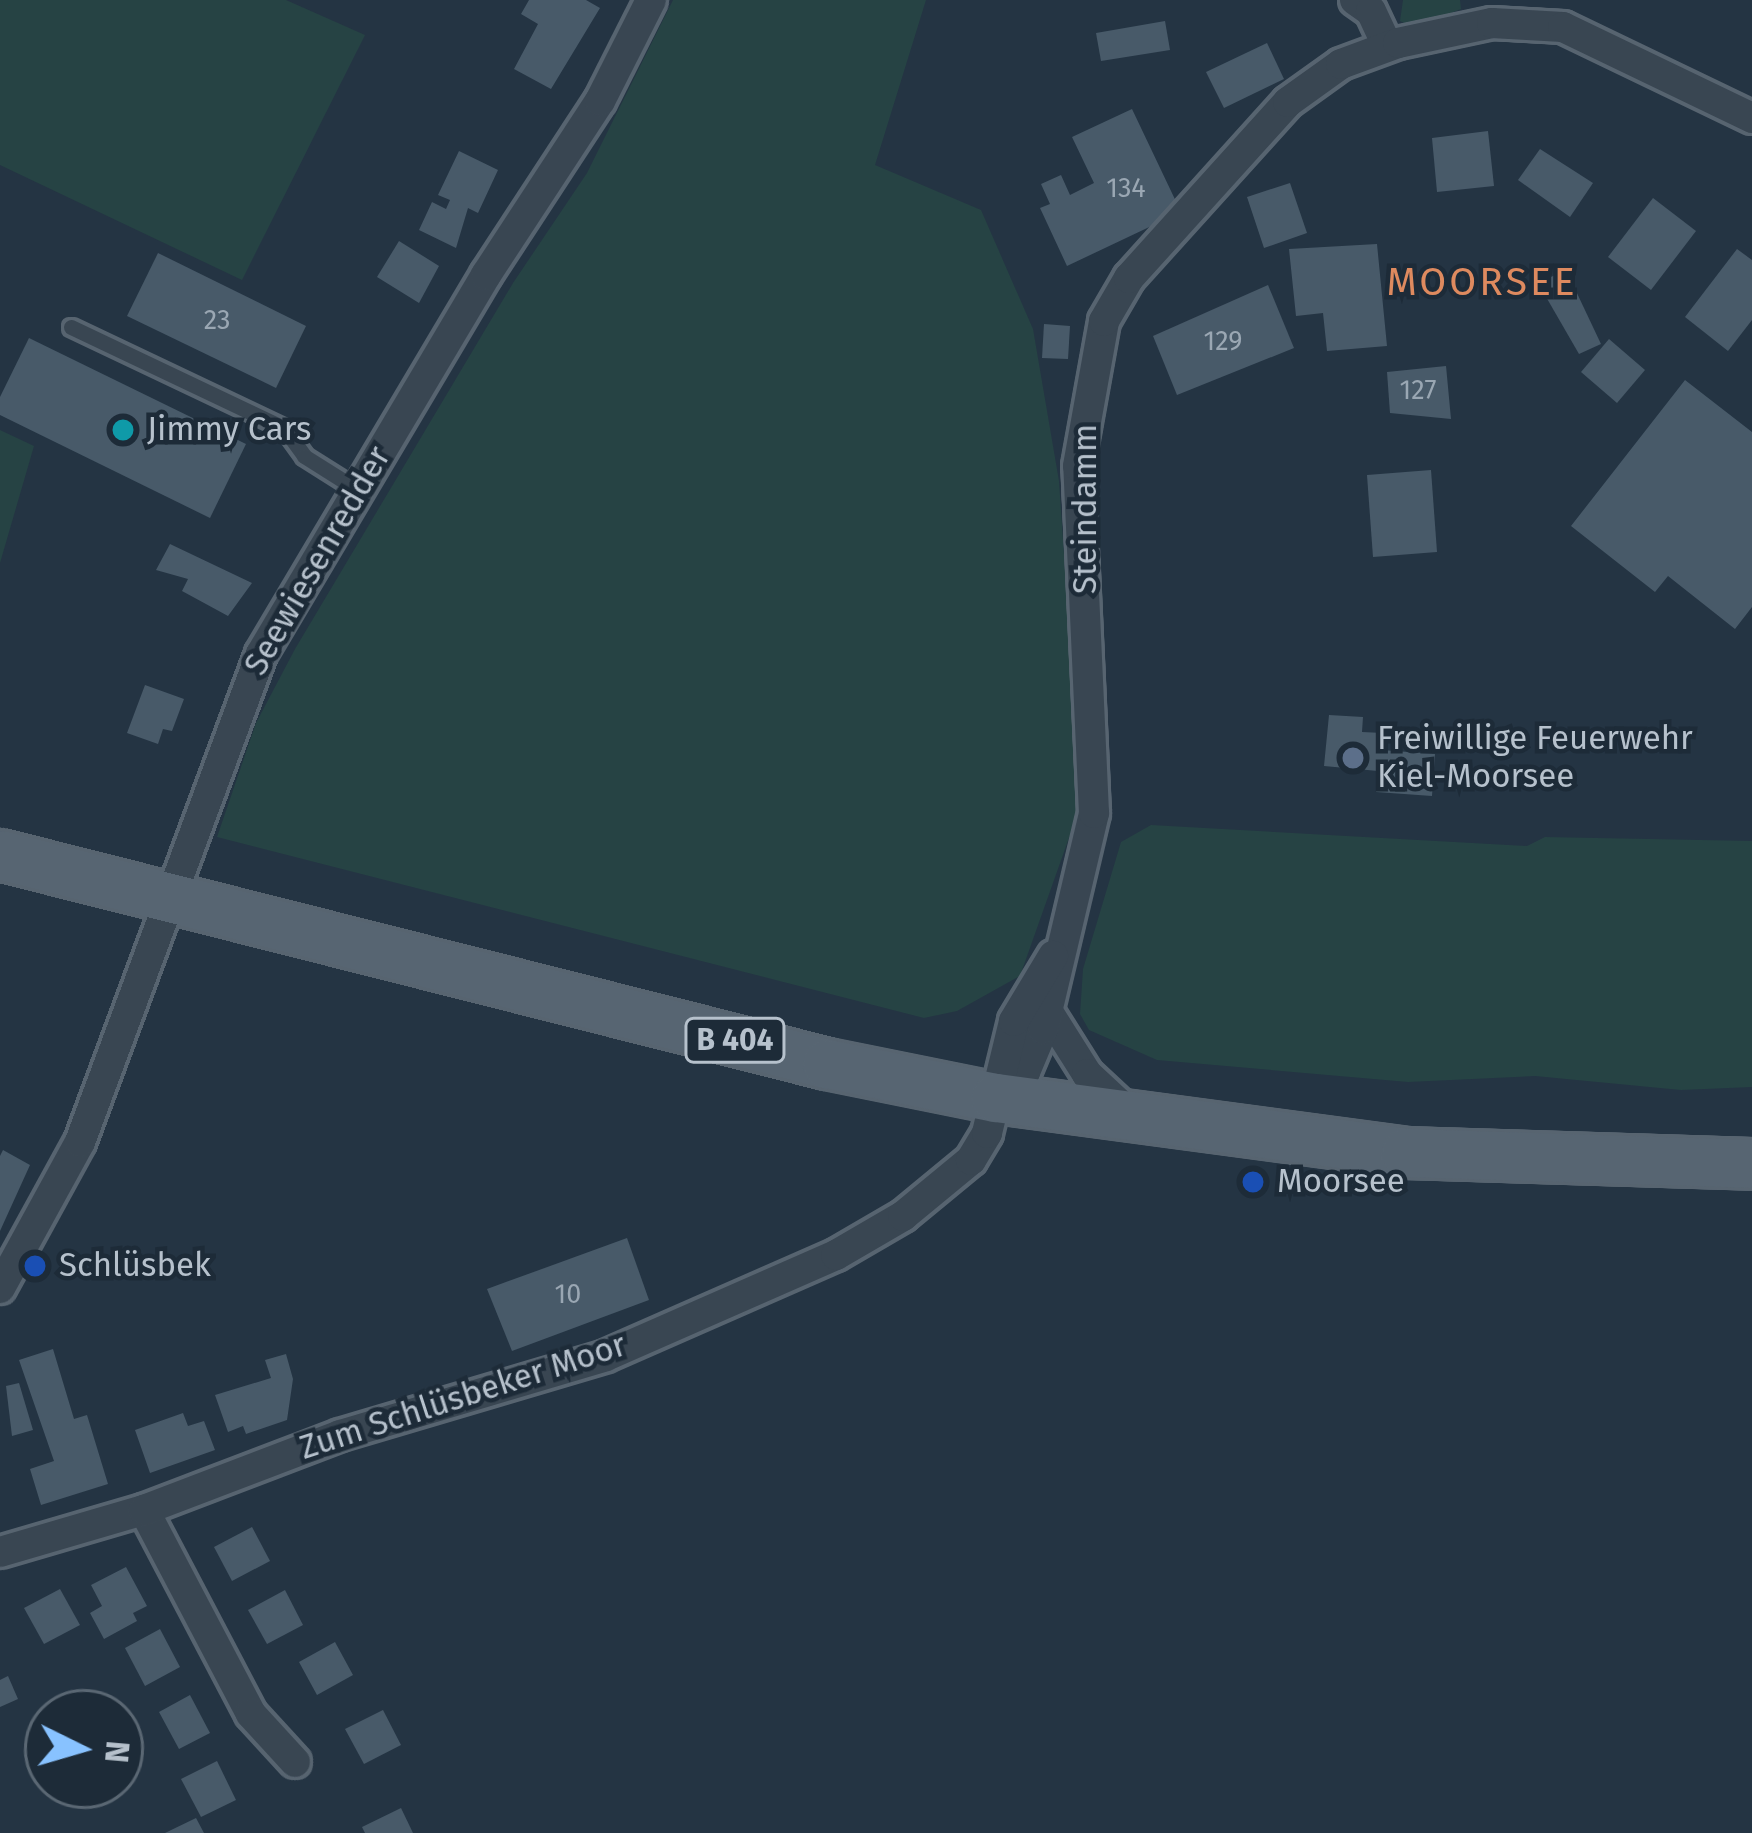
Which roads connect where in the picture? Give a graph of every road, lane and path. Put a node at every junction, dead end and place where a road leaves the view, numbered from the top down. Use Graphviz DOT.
graph roads {
  1 [pos="651,0"];
  2 [pos="1370,4"];
  3 [pos="1489,11"];
  4 [pos="1387,46"];
  5 [pos="1752,118"];
  6 [pos="71,327"];
  7 [pos="358,490"];
  8 [pos="0,855"];
  9 [pos="169,896"];
  10 [pos="1057,951"];
  11 [pos="1048,1012"];
  12 [pos="995,1098"];
  13 [pos="1134,1118"];
  14 [pos="1752,1164"];
  15 [pos="0,1288"];
  16 [pos="144,1510"];
  17 [pos="0,1552"];
  18 [pos="295,1762"];
  1 -- 7 [label="street, Seewiesenredder"];
  2 -- 4 [label="street"];
  3 -- 4 [label="street, Steindamm"];
  3 -- 5 [label="street, Steindamm"];
  4 -- 10 [label="street, Steindamm"];
  6 -- 7 [label="lane"];
  7 -- 9 [label="street, Seewiesenredder"];
  8 -- 9 [label="main road, B 404"];
  9 -- 12 [label="main road, B 404"];
  9 -- 15 [label="street, Seewiesenredder"];
  10 -- 11 [label="street, Steindamm"];
  10 -- 12 [label="street, Steindamm"];
  11 -- 12 [label="street, Steindamm"];
  11 -- 13 [label="street"];
  12 -- 13 [label="main road, B 404"];
  12 -- 16 [label="street, Zum Schlüsbeker Moor"];
  13 -- 14 [label="main road, B 404"];
  16 -- 17 [label="street, Zum Schlüsbeker Moor"];
  16 -- 18 [label="street"];
}
